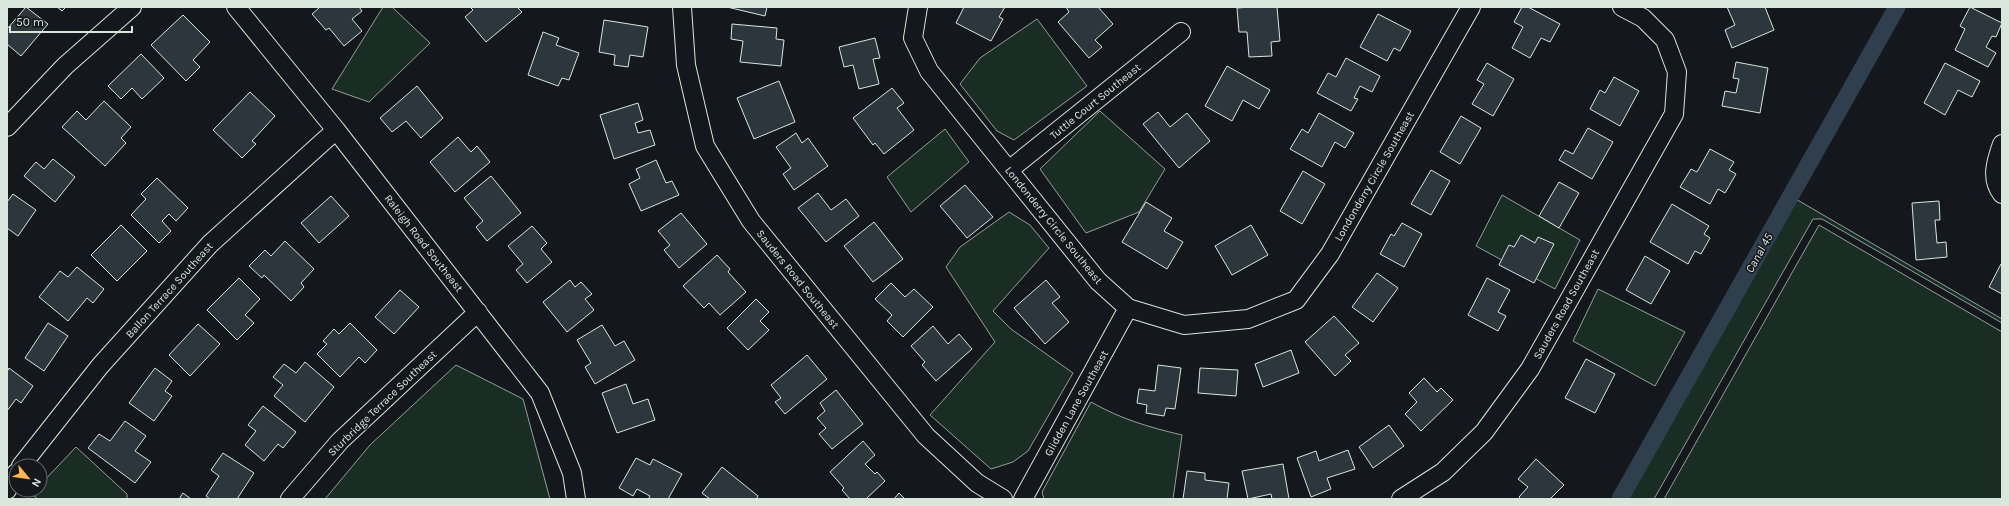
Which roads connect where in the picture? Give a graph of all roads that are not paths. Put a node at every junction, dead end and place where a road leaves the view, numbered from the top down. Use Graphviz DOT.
graph roads {
  1 [pos="132,7"];
  2 [pos="236,7"];
  3 [pos="682,7"];
  4 [pos="918,7"];
  5 [pos="1471,7"];
  6 [pos="1622,7"];
  7 [pos="1181,32"];
  8 [pos="7,127"];
  9 [pos="336,130"];
  10 [pos="2002,144"];
  11 [pos="1009,170"];
  12 [pos="2002,194"];
  13 [pos="1128,308"];
  14 [pos="478,312"];
  15 [pos="27,458"];
  16 [pos="290,499"];
  17 [pos="576,499"];
  18 [pos="1003,499"];
  19 [pos="1023,499"];
  20 [pos="1401,499"];
  1 -- 8 [label="street"];
  2 -- 9 [label="street, Raleigh Road Southeast"];
  3 -- 18 [label="street, Sauders Road Southeast"];
  4 -- 11 [label="street, Londonderry Circle Southeast"];
  5 -- 13 [label="street, Londonderry Circle Southeast"];
  6 -- 20 [label="street, Sauders Road Southeast"];
  7 -- 11 [label="street, Tuttle Court Southeast"];
  9 -- 14 [label="street, Raleigh Road Southeast"];
  9 -- 15 [label="street, Ballon Terrace Southeast"];
  10 -- 12 [label="street"];
  11 -- 13 [label="street, Londonderry Circle Southeast"];
  13 -- 19 [label="street, Glidden Lane Southeast"];
  14 -- 16 [label="street, Sturbridge Terrace Southeast"];
  14 -- 17 [label="street, Raleigh Road Southeast"];
}
